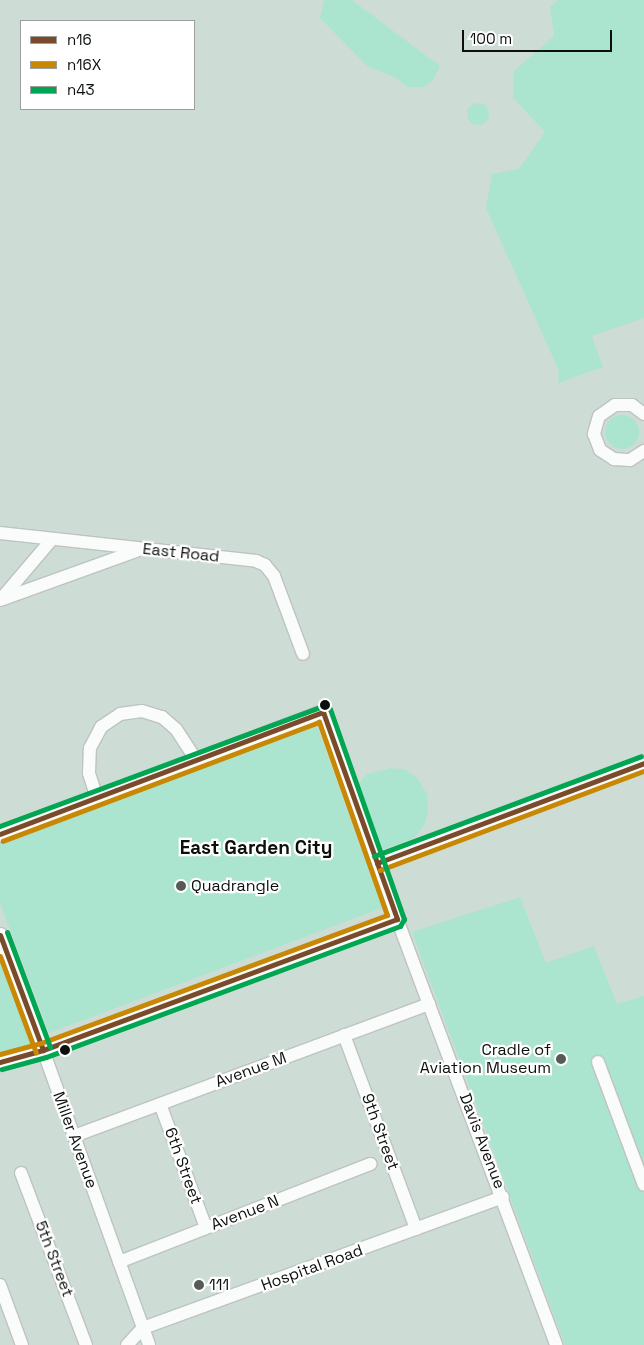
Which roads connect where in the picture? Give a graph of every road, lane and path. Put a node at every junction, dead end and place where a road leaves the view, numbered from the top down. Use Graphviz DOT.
graph roads {
  1 [pos="644,414"];
  2 [pos="644,451"];
  3 [pos="0,533"];
  4 [pos="52,539"];
  5 [pos="142,549"];
  6 [pos="0,600"];
  7 [pos="303,654"];
  8 [pos="197,761"];
  9 [pos="644,763"];
  10 [pos="97,798"];
  11 [pos="0,834"];
  12 [pos="377,864"];
  13 [pos="397,919"];
  14 [pos="0,935"];
  15 [pos="429,1004"];
  16 [pos="344,1035"];
  17 [pos="43,1050"];
  18 [pos="0,1062"];
  19 [pos="598,1062"];
  20 [pos="160,1104"];
  21 [pos="74,1136"];
  22 [pos="371,1164"];
  23 [pos="21,1173"];
  24 [pos="644,1185"];
  25 [pos="502,1197"];
  26 [pos="206,1228"];
  27 [pos="416,1229"];
  28 [pos="119,1262"];
  29 [pos="0,1286"];
  30 [pos="143,1328"];
  31 [pos="22,1345"];
  32 [pos="86,1345"];
  33 [pos="127,1345"];
  34 [pos="149,1345"];
  35 [pos="556,1345"];
  1 -- 2 [label="street"];
  3 -- 4 [label="street, East Road"];
  4 -- 5 [label="street, East Road"];
  4 -- 6 [label="street"];
  5 -- 6 [label="street"];
  5 -- 7 [label="street, East Road"];
  8 -- 10 [label="street"];
  8 -- 10 [label="street"];
  8 -- 12 [label="street, Davis Avenue"];
  9 -- 12 [label="street"];
  10 -- 11 [label="street"];
  12 -- 13 [label="street, Davis Avenue"];
  13 -- 15 [label="street, Davis Avenue"];
  13 -- 17 [label="street"];
  14 -- 17 [label="street, Miller Avenue"];
  15 -- 16 [label="street, Avenue M"];
  15 -- 25 [label="street, Davis Avenue"];
  16 -- 20 [label="street, Avenue M"];
  16 -- 27 [label="street, 9th Street"];
  17 -- 18 [label="street"];
  17 -- 21 [label="street, Miller Avenue"];
  19 -- 24 [label="street"];
  20 -- 21 [label="street, Avenue M"];
  20 -- 26 [label="street, 6th Street"];
  21 -- 28 [label="street, Miller Avenue"];
  22 -- 26 [label="street, Avenue N"];
  23 -- 32 [label="street, 5th Street"];
  25 -- 27 [label="street, Hospital Road"];
  25 -- 35 [label="street, Davis Avenue"];
  26 -- 28 [label="street, Avenue N"];
  27 -- 30 [label="street, Hospital Road"];
  28 -- 30 [label="street, Miller Avenue"];
  29 -- 31 [label="street"];
  30 -- 33 [label="street, Hospital Road"];
  30 -- 34 [label="street, Miller Avenue"];
}
